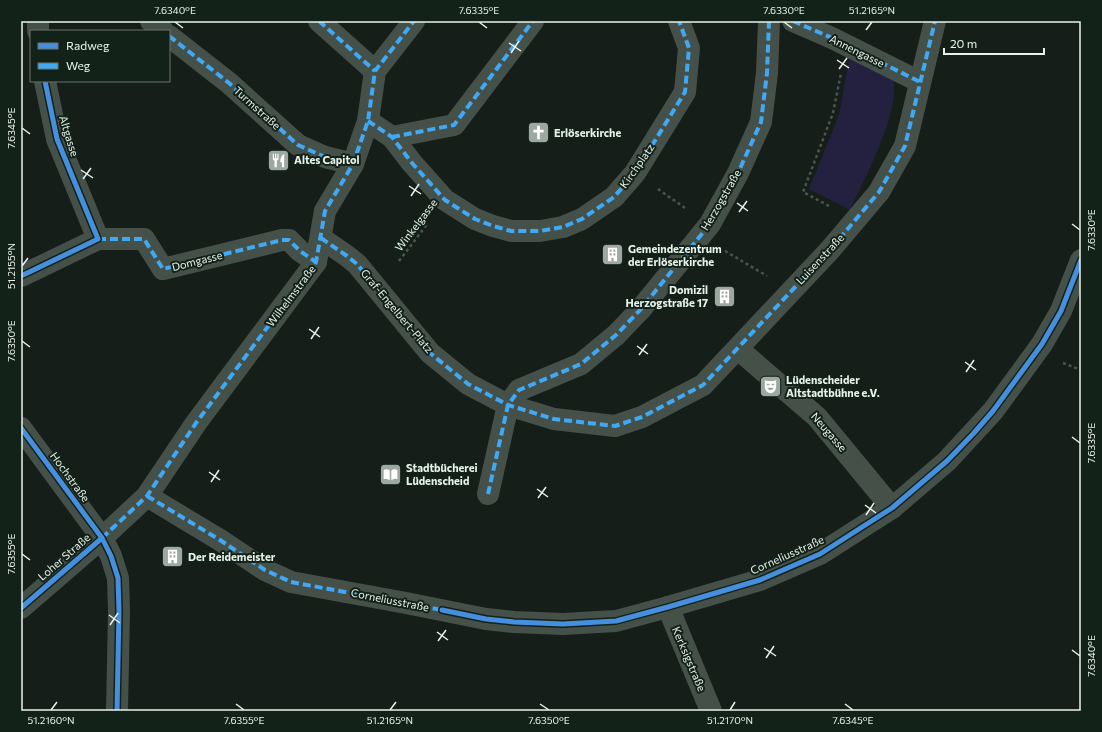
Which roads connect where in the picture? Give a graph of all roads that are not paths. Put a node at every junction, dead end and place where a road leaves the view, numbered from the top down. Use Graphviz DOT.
graph roads {
  1 [pos="151,21"];
  2 [pos="175,21"];
  3 [pos="319,21"];
  4 [pos="414,21"];
  5 [pos="533,21"];
  6 [pos="679,21"];
  7 [pos="769,21"];
  8 [pos="793,21"];
  9 [pos="935,21"];
  10 [pos="162,30"];
  11 [pos="164,30"];
  12 [pos="170,37"];
  13 [pos="376,71"];
  14 [pos="45,82"];
  15 [pos="920,82"];
  16 [pos="368,121"];
  17 [pos="392,137"];
  18 [pos="353,164"];
  19 [pos="321,238"];
  20 [pos="98,239"];
  21 [pos="1081,260"];
  22 [pos="316,262"];
  23 [pos="21,276"];
  24 [pos="738,349"];
  25 [pos="508,405"];
  26 [pos="615,426"];
  27 [pos="21,428"];
  28 [pos="488,494"];
  29 [pos="147,496"];
  30 [pos="892,508"];
  31 [pos="102,538"];
  32 [pos="668,607"];
  33 [pos="21,608"];
  34 [pos="117,711"];
  35 [pos="711,711"];
  1 -- 10 [label="street"];
  2 -- 11 [label="street"];
  3 -- 13 [label="street"];
  4 -- 13 [label="street, Wilhelmstraße"];
  5 -- 17 [label="street"];
  6 -- 17 [label="street, Kirchplatz"];
  7 -- 25 [label="street, Herzogstraße"];
  8 -- 15 [label="street, Annengasse"];
  9 -- 15 [label="street, Luisenstraße"];
  12 -- 18 [label="street, Turmstraße"];
  13 -- 16 [label="street, Wilhelmstraße"];
  14 -- 20 [label="street, Altgasse"];
  15 -- 24 [label="street, Luisenstraße"];
  16 -- 17 [label="street, Kirchplatz"];
  16 -- 18 [label="street, Wilhelmstraße"];
  18 -- 19 [label="street, Wilhelmstraße"];
  19 -- 22 [label="street, Wilhelmstraße"];
  19 -- 25 [label="street, Graf-Engelbert-Platz"];
  20 -- 22 [label="street, Domgasse"];
  20 -- 23 [label="street, Domgasse"];
  21 -- 30 [label="street, Corneliusstraße"];
  22 -- 29 [label="street, Wilhelmstraße"];
  24 -- 26 [label="street, Luisenstraße"];
  24 -- 30 [label="street, Neugasse"];
  25 -- 26 [label="street, Graf-Engelbert-Platz"];
  25 -- 28 [label="street"];
  27 -- 31 [label="street, Hochstraße"];
  29 -- 31 [label="street, Wilhelmstraße"];
  29 -- 32 [label="street, Corneliusstraße"];
  30 -- 32 [label="street, Corneliusstraße"];
  31 -- 33 [label="street, Loher Straße"];
  31 -- 34 [label="street, Hochstraße"];
  32 -- 35 [label="street, Kerksigstraße"];
}
